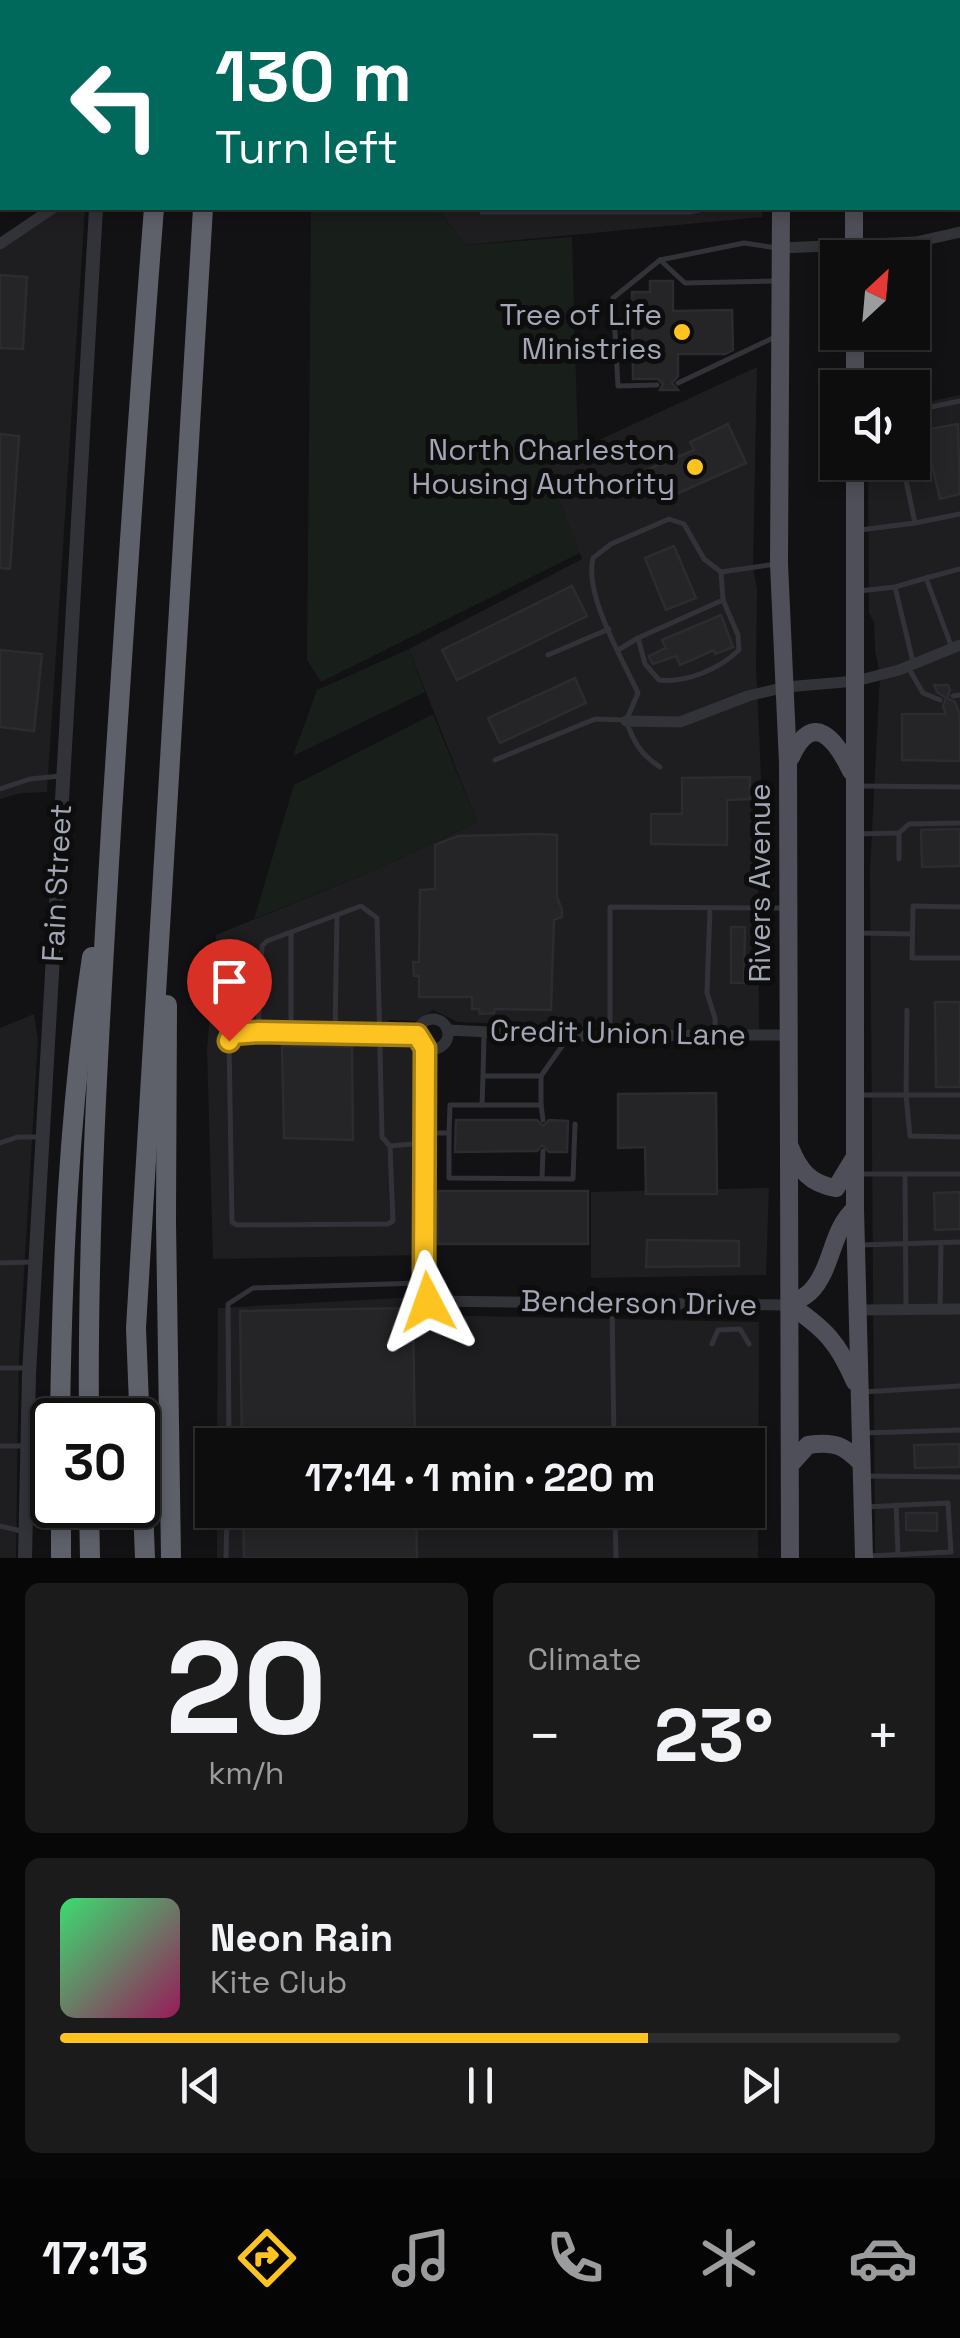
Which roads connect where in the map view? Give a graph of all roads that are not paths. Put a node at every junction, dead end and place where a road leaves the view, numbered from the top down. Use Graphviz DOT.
graph roads {
  1 [pos="50,210"];
  2 [pos="96,210"];
  3 [pos="154,210"];
  4 [pos="203,210"];
  5 [pos="482,210"];
  6 [pos="529,210"];
  7 [pos="653,210"];
  8 [pos="692,210"];
  9 [pos="781,210"];
  10 [pos="854,210"];
  11 [pos="960,232"];
  12 [pos="854,240"];
  13 [pos="925,240"];
  14 [pos="0,244"];
  15 [pos="782,248"];
  16 [pos="820,249"];
  17 [pos="660,260"];
  18 [pos="782,281"];
  19 [pos="781,332"];
  20 [pos="678,384"];
  21 [pos="657,386"];
  22 [pos="960,401"];
  23 [pos="930,407"];
  24 [pos="855,480"];
  25 [pos="906,480"];
  26 [pos="960,514"];
  27 [pos="915,523"];
  28 [pos="855,530"];
  29 [pos="780,564"];
  30 [pos="960,568"];
  31 [pos="721,572"];
  32 [pos="926,578"];
  33 [pos="894,587"];
  34 [pos="856,591"];
  35 [pos="723,600"];
  36 [pos="609,630"];
  37 [pos="638,638"];
  38 [pos="956,647"];
  39 [pos="618,650"];
  40 [pos="548,654"];
  41 [pos="911,665"];
  42 [pos="856,681"];
  43 [pos="786,686"];
  44 [pos="940,700"];
  45 [pos="626,720"];
  46 [pos="495,760"];
  47 [pos="788,763"];
  48 [pos="660,767"];
  49 [pos="63,775"];
  50 [pos="854,781"];
  51 [pos="960,787"];
  52 [pos="0,789"];
  53 [pos="960,823"];
  54 [pos="899,833"];
  55 [pos="854,834"];
  56 [pos="164,837"];
  57 [pos="110,852"];
  58 [pos="899,859"];
  59 [pos="960,907"];
  60 [pos="710,908"];
  61 [pos="787,908"];
  62 [pos="336,915"];
  63 [pos="291,932"];
  64 [pos="854,933"];
  65 [pos="912,934"];
  66 [pos="960,958"];
  67 [pos="907,1010"];
  68 [pos="448,1030"];
  69 [pos="258,1032"];
  70 [pos="291,1032"];
  71 [pos="335,1032"];
  72 [pos="484,1032"];
  73 [pos="381,1033"];
  74 [pos="417,1035"];
  75 [pos="788,1035"];
  76 [pos="569,1036"];
  77 [pos="610,1036"];
  78 [pos="715,1036"];
  79 [pos="425,1048"];
  80 [pos="484,1076"];
  81 [pos="541,1076"];
  82 [pos="855,1095"];
  83 [pos="906,1095"];
  84 [pos="960,1095"];
  85 [pos="482,1105"];
  86 [pos="541,1105"];
  87 [pos="543,1120"];
  88 [pos="574,1124"];
  89 [pos="450,1133"];
  90 [pos="960,1136"];
  91 [pos="42,1137"];
  92 [pos="424,1138"];
  93 [pos="788,1142"];
  94 [pos="0,1143"];
  95 [pos="390,1146"];
  96 [pos="543,1151"];
  97 [pos="855,1164"];
  98 [pos="905,1174"];
  99 [pos="960,1174"];
  100 [pos="542,1180"];
  101 [pos="855,1209"];
  102 [pos="960,1242"];
  103 [pos="941,1243"];
  104 [pos="906,1244"];
  105 [pos="857,1245"];
  106 [pos="0,1262"];
  107 [pos="36,1262"];
  108 [pos="424,1283"];
  109 [pos="612,1303"];
  110 [pos="790,1305"];
  111 [pos="906,1309"];
  112 [pos="940,1309"];
  113 [pos="960,1309"];
  114 [pos="859,1310"];
  115 [pos="712,1344"];
  116 [pos="749,1344"];
  117 [pos="0,1368"];
  118 [pos="29,1368"];
  119 [pos="960,1386"];
  120 [pos="860,1392"];
  121 [pos="61,1398"];
  122 [pos="89,1398"];
  123 [pos="228,1428"];
  124 [pos="614,1428"];
  125 [pos="960,1430"];
  126 [pos="860,1433"];
  127 [pos="0,1446"];
  128 [pos="26,1446"];
  129 [pos="792,1464"];
  130 [pos="861,1470"];
  131 [pos="960,1477"];
  132 [pos="896,1505"];
  133 [pos="862,1507"];
  134 [pos="0,1526"];
  135 [pos="61,1528"];
  136 [pos="89,1528"];
  137 [pos="227,1528"];
  138 [pos="615,1528"];
  139 [pos="25,1532"];
  140 [pos="898,1554"];
  141 [pos="864,1557"];
  142 [pos="25,1558"];
  143 [pos="62,1558"];
  144 [pos="90,1558"];
  145 [pos="145,1558"];
  146 [pos="171,1558"];
  147 [pos="226,1558"];
  148 [pos="616,1558"];
  149 [pos="790,1558"];
  1 -- 14 [label="street"];
  2 -- 49 [label="street, Fain Street"];
  3 -- 57 [label="highway"];
  4 -- 56 [label="highway"];
  5 -- 6 [label="lane"];
  6 -- 7 [label="lane"];
  7 -- 8 [label="lane"];
  9 -- 15 [label="main road, Rivers Avenue"];
  10 -- 12 [label="main road"];
  11 -- 13 [label="street"];
  15 -- 16 [label="street"];
  15 -- 17 [label="lane"];
  15 -- 18 [label="main road, Rivers Avenue"];
  17 -- 18 [label="lane"];
  17 -- 21 [label="lane"];
  18 -- 19 [label="main road, Rivers Avenue"];
  19 -- 20 [label="lane"];
  19 -- 29 [label="main road, Rivers Avenue"];
  22 -- 23 [label="lane"];
  24 -- 28 [label="main road"];
  25 -- 27 [label="lane"];
  26 -- 27 [label="lane"];
  27 -- 28 [label="lane"];
  28 -- 34 [label="main road"];
  29 -- 31 [label="lane"];
  29 -- 43 [label="main road, Rivers Avenue"];
  30 -- 32 [label="lane"];
  31 -- 35 [label="lane"];
  31 -- 36 [label="lane"];
  32 -- 33 [label="lane"];
  32 -- 38 [label="lane"];
  33 -- 34 [label="lane"];
  33 -- 41 [label="lane"];
  34 -- 42 [label="main road"];
  35 -- 37 [label="lane"];
  35 -- 37 [label="lane"];
  36 -- 39 [label="lane"];
  36 -- 40 [label="lane"];
  37 -- 39 [label="lane"];
  38 -- 41 [label="street"];
  39 -- 45 [label="lane"];
  41 -- 42 [label="street"];
  41 -- 44 [label="lane"];
  42 -- 43 [label="street"];
  42 -- 50 [label="main road"];
  43 -- 45 [label="street"];
  43 -- 47 [label="main road, Rivers Avenue"];
  45 -- 46 [label="lane"];
  45 -- 48 [label="lane"];
  47 -- 50 [label="main road"];
  47 -- 61 [label="main road, Rivers Avenue"];
  49 -- 52 [label="lane"];
  49 -- 91 [label="street, Fain Street"];
  50 -- 51 [label="lane"];
  50 -- 55 [label="main road"];
  53 -- 54 [label="lane"];
  54 -- 55 [label="lane"];
  54 -- 58 [label="lane"];
  55 -- 64 [label="main road"];
  56 -- 145 [label="highway"];
  56 -- 146 [label="highway"];
  57 -- 121 [label="highway"];
  57 -- 122 [label="highway"];
  59 -- 65 [label="lane"];
  60 -- 61 [label="lane"];
  60 -- 77 [label="lane"];
  60 -- 78 [label="lane"];
  61 -- 75 [label="main road, Rivers Avenue"];
  62 -- 63 [label="lane"];
  62 -- 71 [label="lane"];
  62 -- 73 [label="lane"];
  63 -- 69 [label="lane"];
  63 -- 70 [label="lane"];
  64 -- 65 [label="lane"];
  64 -- 82 [label="main road"];
  65 -- 66 [label="lane"];
  67 -- 83 [label="lane"];
  68 -- 72 [label="street, Credit Union Lane"];
  68 -- 74 [label="street"];
  68 -- 79 [label="street"];
  69 -- 70 [label="lane"];
  69 -- 95 [label="lane"];
  70 -- 71 [label="lane"];
  71 -- 73 [label="lane"];
  72 -- 76 [label="street, Credit Union Lane"];
  72 -- 80 [label="lane"];
  73 -- 74 [label="street"];
  73 -- 95 [label="lane"];
  74 -- 79 [label="street"];
  75 -- 78 [label="street, Credit Union Lane"];
  75 -- 93 [label="main road, Rivers Avenue"];
  76 -- 77 [label="street, Credit Union Lane"];
  76 -- 81 [label="lane"];
  77 -- 78 [label="street, Credit Union Lane"];
  79 -- 92 [label="street"];
  80 -- 81 [label="lane"];
  80 -- 85 [label="lane"];
  81 -- 86 [label="lane"];
  82 -- 83 [label="lane"];
  82 -- 97 [label="main road"];
  83 -- 84 [label="lane"];
  83 -- 90 [label="lane"];
  85 -- 86 [label="lane"];
  85 -- 89 [label="lane"];
  86 -- 87 [label="lane"];
  88 -- 100 [label="lane"];
  89 -- 92 [label="lane"];
  89 -- 100 [label="lane"];
  91 -- 94 [label="lane"];
  91 -- 107 [label="street, Fain Street"];
  92 -- 95 [label="lane"];
  92 -- 108 [label="street"];
  93 -- 97 [label="main road"];
  93 -- 110 [label="main road, Rivers Avenue"];
  96 -- 100 [label="lane"];
  97 -- 98 [label="lane"];
  97 -- 101 [label="main road"];
  98 -- 99 [label="lane"];
  98 -- 104 [label="lane"];
  101 -- 105 [label="main road"];
  101 -- 110 [label="main road"];
  102 -- 103 [label="lane"];
  103 -- 104 [label="lane"];
  103 -- 112 [label="lane"];
  104 -- 105 [label="lane"];
  104 -- 111 [label="lane"];
  105 -- 114 [label="main road"];
  106 -- 107 [label="lane"];
  107 -- 118 [label="street, Fain Street"];
  108 -- 109 [label="street, Benderson Drive"];
  108 -- 123 [label="lane"];
  109 -- 110 [label="street, Benderson Drive"];
  109 -- 124 [label="lane"];
  110 -- 120 [label="main road"];
  110 -- 129 [label="main road, Rivers Avenue"];
  111 -- 112 [label="street"];
  111 -- 114 [label="street"];
  112 -- 113 [label="street"];
  114 -- 120 [label="main road"];
  115 -- 116 [label="lane"];
  117 -- 118 [label="lane"];
  118 -- 128 [label="street, Fain Street"];
  119 -- 120 [label="lane"];
  120 -- 126 [label="main road"];
  125 -- 126 [label="lane"];
  126 -- 130 [label="main road"];
  127 -- 128 [label="lane"];
  128 -- 139 [label="street, Fain Street"];
  129 -- 130 [label="main road"];
  129 -- 149 [label="main road, Rivers Avenue"];
  130 -- 131 [label="lane"];
  130 -- 133 [label="main road"];
  132 -- 133 [label="lane"];
  132 -- 140 [label="lane"];
  132 -- 140 [label="lane"];
  133 -- 141 [label="main road"];
  134 -- 139 [label="lane"];
  135 -- 143 [label="highway"];
  136 -- 144 [label="highway"];
  137 -- 147 [label="lane"];
  138 -- 148 [label="lane"];
  139 -- 142 [label="street, Fain Street"];
  140 -- 141 [label="lane"];
}
